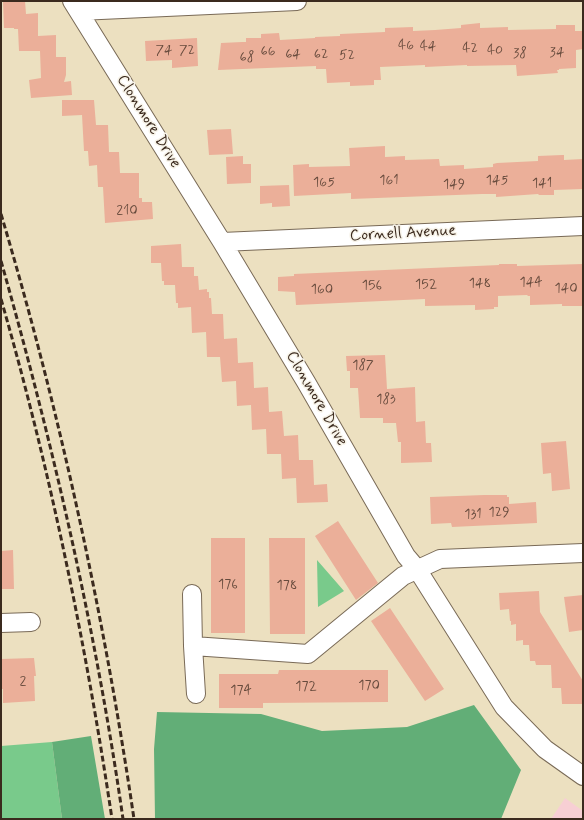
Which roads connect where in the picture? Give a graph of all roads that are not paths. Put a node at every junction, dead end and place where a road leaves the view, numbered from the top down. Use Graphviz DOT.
graph roads {
  1 [pos="297,1"];
  2 [pos="238,3"];
  3 [pos="76,6"];
  4 [pos="583,226"];
  5 [pos="222,242"];
  6 [pos="583,553"];
  7 [pos="417,569"];
  8 [pos="192,594"];
  9 [pos="32,622"];
  10 [pos="1,623"];
  11 [pos="193,646"];
  12 [pos="196,694"];
  13 [pos="583,776"];
  1 -- 2 [label="street"];
  2 -- 3 [label="street"];
  3 -- 5 [label="street, Clonmore Drive"];
  4 -- 5 [label="street, Cornell Avenue"];
  5 -- 7 [label="street, Clonmore Drive"];
  6 -- 7 [label="street"];
  7 -- 11 [label="street"];
  7 -- 13 [label="street, Clonmore Drive"];
  8 -- 11 [label="street"];
  9 -- 10 [label="street"];
  11 -- 12 [label="street"];
}
